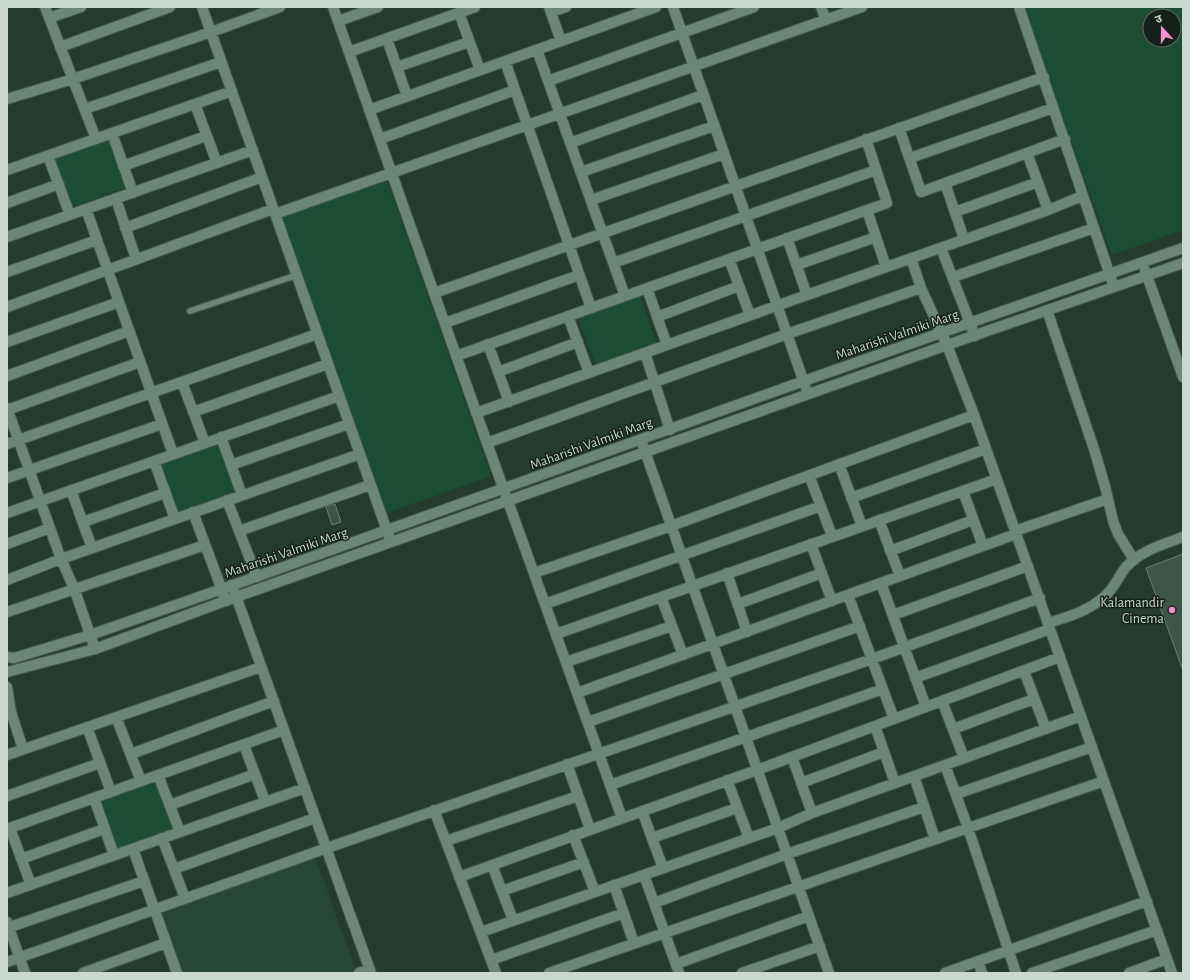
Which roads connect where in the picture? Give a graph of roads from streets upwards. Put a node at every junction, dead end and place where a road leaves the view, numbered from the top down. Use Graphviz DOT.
graph roads {
  1 [pos="45,7"];
  2 [pos="81,7"];
  3 [pos="170,7"];
  4 [pos="202,7"];
  5 [pos="280,7"];
  6 [pos="333,7"];
  7 [pos="378,7"];
  8 [pos="475,7"];
  9 [pos="566,7"];
  10 [pos="656,7"];
  11 [pos="673,7"];
  12 [pos="754,7"];
  13 [pos="821,7"];
  14 [pos="1019,7"];
  15 [pos="858,8"];
  16 [pos="643,9"];
  17 [pos="550,10"];
  18 [pos="459,13"];
  19 [pos="49,18"];
  20 [pos="826,20"];
  21 [pos="338,21"];
  22 [pos="211,32"];
  23 [pos="682,33"];
  24 [pos="387,38"];
  25 [pos="561,41"];
  26 [pos="469,42"];
  27 [pos="60,47"];
  28 [pos="537,50"];
  29 [pos="349,52"];
  30 [pos="505,61"];
  31 [pos="221,62"];
  32 [pos="397,67"];
  33 [pos="694,67"];
  34 [pos="480,70"];
  35 [pos="1044,77"];
  36 [pos="73,79"];
  37 [pos="548,81"];
  38 [pos="515,90"];
  39 [pos="232,91"];
  40 [pos="703,95"];
  41 [pos="407,96"];
  42 [pos="7,99"];
  43 [pos="194,104"];
  44 [pos="1053,108"];
  45 [pos="85,110"];
  46 [pos="369,110"];
  47 [pos="560,114"];
  48 [pos="527,125"];
  49 [pos="714,126"];
  50 [pos="899,128"];
  51 [pos="112,133"];
  52 [pos="206,136"];
  53 [pos="96,139"];
  54 [pos="380,139"];
  55 [pos="866,139"];
  56 [pos="1065,139"];
  57 [pos="570,143"];
  58 [pos="253,150"];
  59 [pos="1027,153"];
  60 [pos="724,154"];
  61 [pos="48,156"];
  62 [pos="910,158"];
  63 [pos="217,163"];
  64 [pos="123,166"];
  65 [pos="7,170"];
  66 [pos="876,170"];
  67 [pos="392,172"];
  68 [pos="581,172"];
  69 [pos="262,177"];
  70 [pos="1038,182"];
  71 [pos="945,183"];
  72 [pos="59,184"];
  73 [pos="735,185"];
  74 [pos="133,193"];
  75 [pos="1082,196"];
  76 [pos="116,199"];
  77 [pos="591,200"];
  78 [pos="7,203"];
  79 [pos="86,209"];
  80 [pos="867,210"];
  81 [pos="1048,210"];
  82 [pos="274,211"];
  83 [pos="955,212"];
  84 [pos="70,215"];
  85 [pos="746,217"];
  86 [pos="125,228"];
  87 [pos="1094,228"];
  88 [pos="602,233"];
  89 [pos="876,236"];
  90 [pos="7,237"];
  91 [pos="787,238"];
  92 [pos="97,240"];
  93 [pos="964,240"];
  94 [pos="569,245"];
  95 [pos="941,248"];
  96 [pos="1183,248"];
  97 [pos="757,249"];
  98 [pos="911,258"];
  99 [pos="136,259"];
  100 [pos="729,259"];
  101 [pos="1142,262"];
  102 [pos="613,263"];
  103 [pos="1183,263"];
  104 [pos="797,265"];
  105 [pos="886,267"];
  106 [pos="107,270"];
  107 [pos="7,272"];
  108 [pos="1110,273"];
  109 [pos="579,275"];
  110 [pos="1147,276"];
  111 [pos="953,277"];
  112 [pos="739,286"];
  113 [pos="1114,287"];
  114 [pos="647,288"];
  115 [pos="921,288"];
  116 [pos="434,293"];
  117 [pos="807,294"];
  118 [pos="625,296"];
  119 [pos="119,302"];
  120 [pos="777,305"];
  121 [pos="7,307"];
  122 [pos="591,308"];
  123 [pos="1047,310"];
  124 [pos="750,315"];
  125 [pos="568,316"];
  126 [pos="657,317"];
  127 [pos="445,323"];
  128 [pos="970,324"];
  129 [pos="129,331"];
  130 [pos="942,333"];
  131 [pos="317,334"];
  132 [pos="787,334"];
  133 [pos="975,336"];
  134 [pos="7,342"];
  135 [pos="578,342"];
  136 [pos="488,344"];
  137 [pos="667,345"];
  138 [pos="947,345"];
  139 [pos="644,353"];
  140 [pos="456,356"];
  141 [pos="140,362"];
  142 [pos="328,364"];
  143 [pos="498,372"];
  144 [pos="589,373"];
  145 [pos="7,376"];
  146 [pos="1183,378"];
  147 [pos="804,381"];
  148 [pos="182,382"];
  149 [pos="654,382"];
  150 [pos="151,393"];
  151 [pos="808,394"];
  152 [pos="339,396"];
  153 [pos="509,402"];
  154 [pos="7,409"];
  155 [pos="193,412"];
  156 [pos="476,413"];
  157 [pos="974,415"];
  158 [pos="162,424"];
  159 [pos="349,424"];
  160 [pos="670,430"];
  161 [pos="221,437"];
  162 [pos="18,440"];
  163 [pos="641,440"];
  164 [pos="205,443"];
  165 [pos="487,443"];
  166 [pos="7,444"];
  167 [pos="986,449"];
  168 [pos="645,452"];
  169 [pos="173,454"];
  170 [pos="360,454"];
  171 [pos="154,461"];
  172 [pos="839,464"];
  173 [pos="231,465"];
  174 [pos="29,470"];
  175 [pos="809,475"];
  176 [pos="7,478"];
  177 [pos="997,479"];
  178 [pos="370,485"];
  179 [pos="503,489"];
  180 [pos="71,490"];
  181 [pos="962,491"];
  182 [pos="165,493"];
  183 [pos="242,495"];
  184 [pos="851,498"];
  185 [pos="1108,499"];
  186 [pos="227,500"];
  187 [pos="508,501"];
  188 [pos="40,502"];
  189 [pos="821,506"];
  190 [pos="194,512"];
  191 [pos="7,513"];
  192 [pos="175,519"];
  193 [pos="879,520"];
  194 [pos="973,520"];
  195 [pos="83,522"];
  196 [pos="671,526"];
  197 [pos="862,526"];
  198 [pos="50,528"];
  199 [pos="239,531"];
  200 [pos="387,531"];
  201 [pos="1016,532"];
  202 [pos="832,536"];
  203 [pos="1183,537"];
  204 [pos="391,542"];
  205 [pos="7,544"];
  206 [pos="812,544"];
  207 [pos="205,545"];
  208 [pos="983,546"];
  209 [pos="92,548"];
  210 [pos="890,551"];
  211 [pos="682,556"];
  212 [pos="61,559"];
  213 [pos="1134,560"];
  214 [pos="1028,566"];
  215 [pos="534,573"];
  216 [pos="727,573"];
  217 [pos="822,574"];
  218 [pos="257,576"];
  219 [pos="900,576"];
  220 [pos="7,580"];
  221 [pos="881,583"];
  222 [pos="232,586"];
  223 [pos="692,586"];
  224 [pos="74,588"];
  225 [pos="222,589"];
  226 [pos="848,595"];
  227 [pos="236,597"];
  228 [pos="661,597"];
  229 [pos="1040,598"];
  230 [pos="226,601"];
  231 [pos="832,601"];
  232 [pos="545,604"];
  233 [pos="738,604"];
  234 [pos="7,612"];
  235 [pos="893,615"];
  236 [pos="672,626"];
  237 [pos="860,626"];
  238 [pos="1049,626"];
  239 [pos="748,632"];
  240 [pos="556,634"];
  241 [pos="90,635"];
  242 [pos="713,644"];
  243 [pos="904,646"];
  244 [pos="95,650"];
  245 [pos="683,655"];
  246 [pos="1060,657"];
  247 [pos="7,658"];
  248 [pos="872,658"];
  249 [pos="566,662"];
  250 [pos="261,667"];
  251 [pos="1024,670"];
  252 [pos="7,672"];
  253 [pos="723,674"];
  254 [pos="916,678"];
  255 [pos="7,687"];
  256 [pos="883,689"];
  257 [pos="577,693"];
  258 [pos="1034,699"];
  259 [pos="274,701"];
  260 [pos="942,701"];
  261 [pos="734,706"];
  262 [pos="926,707"];
  263 [pos="1081,716"];
  264 [pos="116,717"];
  265 [pos="894,719"];
  266 [pos="588,722"];
  267 [pos="875,726"];
  268 [pos="87,727"];
  269 [pos="953,729"];
  270 [pos="1046,729"];
  271 [pos="284,730"];
  272 [pos="746,738"];
  273 [pos="244,745"];
  274 [pos="1092,747"];
  275 [pos="24,749"];
  276 [pos="599,752"];
  277 [pos="884,752"];
  278 [pos="7,754"];
  279 [pos="130,754"];
  280 [pos="792,757"];
  281 [pos="964,758"];
  282 [pos="100,763"];
  283 [pos="567,764"];
  284 [pos="945,765"];
  285 [pos="757,770"];
  286 [pos="255,774"];
  287 [pos="158,775"];
  288 [pos="914,776"];
  289 [pos="727,780"];
  290 [pos="140,781"];
  291 [pos="1104,781"];
  292 [pos="801,783"];
  293 [pos="895,783"];
  294 [pos="610,785"];
  295 [pos="305,788"];
  296 [pos="111,792"];
  297 [pos="956,794"];
  298 [pos="7,796"];
  299 [pos="578,796"];
  300 [pos="94,798"];
  301 [pos="266,801"];
  302 [pos="170,805"];
  303 [pos="924,807"];
  304 [pos="737,808"];
  305 [pos="434,810"];
  306 [pos="642,811"];
  307 [pos="812,813"];
  308 [pos="315,818"];
  309 [pos="622,818"];
  310 [pos="9,828"];
  311 [pos="104,828"];
  312 [pos="778,828"];
  313 [pos="968,828"];
  314 [pos="590,829"];
  315 [pos="180,832"];
  316 [pos="573,835"];
  317 [pos="162,838"];
  318 [pos="652,838"];
  319 [pos="749,838"];
  320 [pos="935,839"];
  321 [pos="446,841"];
  322 [pos="327,848"];
  323 [pos="133,849"];
  324 [pos="787,854"];
  325 [pos="114,855"];
  326 [pos="21,859"];
  327 [pos="584,862"];
  328 [pos="492,865"];
  329 [pos="663,868"];
  330 [pos="174,869"];
  331 [pos="644,875"];
  332 [pos="459,876"];
  333 [pos="144,881"];
  334 [pos="31,885"];
  335 [pos="614,885"];
  336 [pos="798,887"];
  337 [pos="502,890"];
  338 [pos="595,892"];
  339 [pos="7,893"];
  340 [pos="185,898"];
  341 [pos="1147,901"];
  342 [pos="654,903"];
  343 [pos="154,910"];
  344 [pos="624,913"];
  345 [pos="809,916"];
  346 [pos="513,920"];
  347 [pos="8,926"];
  348 [pos="1157,930"];
  349 [pos="480,932"];
  350 [pos="665,933"];
  351 [pos="166,943"];
  352 [pos="634,943"];
  353 [pos="820,946"];
  354 [pos="1009,950"];
  355 [pos="20,957"];
  356 [pos="1168,959"];
  357 [pos="491,960"];
  358 [pos="978,961"];
  359 [pos="7,962"];
  360 [pos="678,968"];
  361 [pos="370,971"];
  362 [pos="174,972"];
  363 [pos="25,973"];
  364 [pos="83,973"];
  365 [pos="360,973"];
  366 [pos="496,973"];
  367 [pos="549,973"];
  368 [pos="742,973"];
  369 [pos="829,973"];
  370 [pos="945,973"];
  371 [pos="982,973"];
  372 [pos="1016,973"];
  373 [pos="1032,973"];
  374 [pos="1130,973"];
  375 [pos="1172,973"];
  1 -- 19 [label="street"];
  2 -- 19 [label="street"];
  3 -- 27 [label="street"];
  4 -- 22 [label="street"];
  5 -- 22 [label="street"];
  6 -- 21 [label="street"];
  7 -- 21 [label="street"];
  8 -- 18 [label="street"];
  9 -- 17 [label="street"];
  10 -- 16 [label="street"];
  11 -- 23 [label="street"];
  12 -- 23 [label="street"];
  13 -- 20 [label="street"];
  14 -- 35 [label="street"];
  15 -- 20 [label="street"];
  16 -- 25 [label="street"];
  17 -- 25 [label="street"];
  18 -- 24 [label="street"];
  18 -- 26 [label="street"];
  19 -- 27 [label="street"];
  20 -- 33 [label="street"];
  21 -- 29 [label="street"];
  22 -- 31 [label="street"];
  22 -- 36 [label="street"];
  23 -- 33 [label="street"];
  23 -- 37 [label="street"];
  24 -- 29 [label="street"];
  24 -- 32 [label="street"];
  25 -- 28 [label="street"];
  26 -- 32 [label="street"];
  26 -- 34 [label="street"];
  27 -- 36 [label="street"];
  28 -- 30 [label="street"];
  28 -- 37 [label="street"];
  29 -- 46 [label="street"];
  30 -- 34 [label="street"];
  30 -- 38 [label="street"];
  31 -- 39 [label="street"];
  31 -- 45 [label="street"];
  32 -- 41 [label="street"];
  33 -- 40 [label="street"];
  33 -- 47 [label="street"];
  34 -- 41 [label="street"];
  35 -- 44 [label="street"];
  35 -- 50 [label="street"];
  36 -- 42 [label="street"];
  36 -- 45 [label="street"];
  37 -- 47 [label="street"];
  38 -- 48 [label="street"];
  38 -- 54 [label="street"];
  39 -- 43 [label="street"];
  39 -- 58 [label="street"];
  40 -- 49 [label="street"];
  40 -- 57 [label="street"];
  41 -- 46 [label="street"];
  43 -- 51 [label="street"];
  43 -- 52 [label="street"];
  44 -- 56 [label="street"];
  44 -- 62 [label="street"];
  45 -- 53 [label="street"];
  46 -- 54 [label="street"];
  47 -- 48 [label="street"];
  47 -- 57 [label="street"];
  48 -- 67 [label="street"];
  48 -- 94 [label="street"];
  49 -- 60 [label="street"];
  49 -- 68 [label="street"];
  50 -- 55 [label="street"];
  50 -- 62 [label="street"];
  51 -- 53 [label="street"];
  51 -- 64 [label="street"];
  52 -- 63 [label="street"];
  52 -- 64 [label="street"];
  53 -- 61 [label="street"];
  54 -- 67 [label="street"];
  55 -- 66 [label="street"];
  55 -- 73 [label="street"];
  56 -- 59 [label="street"];
  56 -- 75 [label="street"];
  57 -- 68 [label="street"];
  58 -- 63 [label="street"];
  58 -- 69 [label="street"];
  59 -- 70 [label="street"];
  59 -- 71 [label="street"];
  60 -- 73 [label="street"];
  60 -- 77 [label="street"];
  61 -- 65 [label="street"];
  61 -- 72 [label="street"];
  62 -- 71 [label="street"];
  63 -- 74 [label="street"];
  64 -- 74 [label="street"];
  66 -- 80 [label="street"];
  66 -- 85 [label="street"];
  67 -- 82 [label="street"];
  67 -- 116 [label="street"];
  68 -- 77 [label="street"];
  69 -- 82 [label="street"];
  69 -- 86 [label="street"];
  70 -- 81 [label="street"];
  70 -- 83 [label="street"];
  71 -- 83 [label="street"];
  72 -- 78 [label="street"];
  72 -- 84 [label="street"];
  73 -- 85 [label="street"];
  73 -- 88 [label="street"];
  74 -- 76 [label="street"];
  75 -- 81 [label="street"];
  75 -- 87 [label="street"];
  76 -- 79 [label="street"];
  76 -- 86 [label="street"];
  77 -- 88 [label="street"];
  79 -- 84 [label="street"];
  79 -- 92 [label="street"];
  80 -- 89 [label="street"];
  80 -- 91 [label="street"];
  81 -- 93 [label="street"];
  82 -- 99 [label="street"];
  82 -- 131 [label="street"];
  83 -- 93 [label="street"];
  84 -- 90 [label="street"];
  85 -- 97 [label="street"];
  85 -- 102 [label="street"];
  86 -- 99 [label="street"];
  87 -- 108 [label="street"];
  87 -- 111 [label="street"];
  88 -- 94 [label="street"];
  88 -- 102 [label="street"];
  89 -- 104 [label="street"];
  89 -- 105 [label="street"];
  91 -- 97 [label="street"];
  91 -- 104 [label="street"];
  92 -- 106 [label="street"];
  92 -- 107 [label="street"];
  93 -- 95 [label="street"];
  94 -- 109 [label="street"];
  94 -- 116 [label="street"];
  95 -- 98 [label="street"];
  95 -- 111 [label="street"];
  96 -- 101 [label="street, Maharishi Valmiki Marg"];
  97 -- 100 [label="street"];
  97 -- 120 [label="street"];
  98 -- 105 [label="street"];
  98 -- 115 [label="street"];
  99 -- 106 [label="street"];
  100 -- 112 [label="street"];
  100 -- 114 [label="street"];
  101 -- 108 [label="street, Maharishi Valmiki Marg"];
  101 -- 110 [label="street"];
  102 -- 118 [label="street"];
  103 -- 110 [label="street, Maharishi Valmiki Marg"];
  104 -- 117 [label="street"];
  105 -- 117 [label="street"];
  106 -- 119 [label="street"];
  106 -- 121 [label="street"];
  108 -- 113 [label="street"];
  108 -- 128 [label="street, Maharishi Valmiki Marg"];
  109 -- 122 [label="street"];
  109 -- 127 [label="street"];
  110 -- 113 [label="street, Maharishi Valmiki Marg"];
  110 -- 146 [label="street"];
  111 -- 128 [label="street"];
  112 -- 124 [label="street"];
  112 -- 126 [label="street"];
  113 -- 123 [label="street, Maharishi Valmiki Marg"];
  114 -- 118 [label="street"];
  114 -- 126 [label="street"];
  115 -- 130 [label="street"];
  115 -- 132 [label="street"];
  116 -- 127 [label="street"];
  117 -- 120 [label="street"];
  118 -- 122 [label="street"];
  119 -- 129 [label="street"];
  119 -- 134 [label="street"];
  120 -- 124 [label="street"];
  120 -- 132 [label="street"];
  122 -- 125 [label="street"];
  123 -- 133 [label="street, Maharishi Valmiki Marg"];
  123 -- 185 [label="street"];
  124 -- 137 [label="street"];
  125 -- 135 [label="street"];
  125 -- 136 [label="street"];
  126 -- 137 [label="street"];
  127 -- 140 [label="street"];
  128 -- 130 [label="street, Maharishi Valmiki Marg"];
  128 -- 133 [label="street"];
  129 -- 141 [label="street"];
  129 -- 145 [label="street"];
  130 -- 138 [label="street"];
  130 -- 147 [label="street, Maharishi Valmiki Marg"];
  131 -- 142 [label="street"];
  131 -- 148 [label="street"];
  132 -- 147 [label="street"];
  132 -- 149 [label="street"];
  133 -- 138 [label="street, Maharishi Valmiki Marg"];
  135 -- 143 [label="street"];
  135 -- 144 [label="street"];
  136 -- 140 [label="street"];
  136 -- 143 [label="street"];
  137 -- 139 [label="street"];
  138 -- 151 [label="street, Maharishi Valmiki Marg"];
  138 -- 157 [label="street"];
  139 -- 144 [label="street"];
  139 -- 149 [label="street"];
  140 -- 156 [label="street"];
  141 -- 150 [label="street"];
  141 -- 154 [label="street"];
  142 -- 152 [label="street"];
  142 -- 155 [label="street"];
  143 -- 153 [label="street"];
  144 -- 153 [label="street"];
  147 -- 151 [label="street"];
  147 -- 160 [label="street, Maharishi Valmiki Marg"];
  148 -- 150 [label="street"];
  148 -- 155 [label="street"];
  149 -- 160 [label="street"];
  149 -- 165 [label="street"];
  150 -- 158 [label="street"];
  150 -- 162 [label="street"];
  151 -- 168 [label="street, Maharishi Valmiki Marg"];
  152 -- 159 [label="street"];
  152 -- 161 [label="street"];
  153 -- 156 [label="street"];
  154 -- 162 [label="street"];
  155 -- 164 [label="street"];
  156 -- 165 [label="street"];
  157 -- 167 [label="street"];
  157 -- 172 [label="street"];
  158 -- 169 [label="street"];
  158 -- 174 [label="street"];
  159 -- 170 [label="street"];
  159 -- 173 [label="street"];
  160 -- 163 [label="street, Maharishi Valmiki Marg"];
  161 -- 164 [label="street"];
  161 -- 173 [label="street"];
  162 -- 166 [label="street"];
  162 -- 174 [label="street"];
  163 -- 168 [label="street"];
  163 -- 179 [label="street, Maharishi Valmiki Marg"];
  164 -- 169 [label="street"];
  165 -- 179 [label="street"];
  167 -- 177 [label="street"];
  167 -- 184 [label="street"];
  168 -- 187 [label="street, Maharishi Valmiki Marg"];
  168 -- 196 [label="street"];
  169 -- 171 [label="street"];
  170 -- 178 [label="street"];
  170 -- 183 [label="street"];
  171 -- 180 [label="street"];
  171 -- 182 [label="street"];
  172 -- 175 [label="street"];
  172 -- 184 [label="street"];
  173 -- 183 [label="street"];
  174 -- 176 [label="street"];
  174 -- 188 [label="street"];
  175 -- 189 [label="street"];
  175 -- 196 [label="street"];
  177 -- 181 [label="street"];
  177 -- 201 [label="street"];
  178 -- 199 [label="street"];
  178 -- 200 [label="street"];
  179 -- 187 [label="street"];
  179 -- 200 [label="street, Maharishi Valmiki Marg"];
  180 -- 188 [label="street"];
  180 -- 195 [label="street"];
  181 -- 193 [label="street"];
  181 -- 194 [label="street"];
  182 -- 192 [label="street"];
  182 -- 195 [label="street"];
  183 -- 186 [label="street"];
  184 -- 197 [label="street"];
  185 -- 201 [label="street"];
  185 -- 213 [label="street"];
  186 -- 190 [label="street"];
  186 -- 199 [label="street"];
  187 -- 204 [label="street, Maharishi Valmiki Marg"];
  187 -- 215 [label="street"];
  188 -- 191 [label="street"];
  188 -- 198 [label="street"];
  189 -- 202 [label="street"];
  189 -- 211 [label="street"];
  190 -- 192 [label="street"];
  190 -- 207 [label="street"];
  192 -- 209 [label="street"];
  193 -- 197 [label="street"];
  193 -- 210 [label="street"];
  194 -- 208 [label="street"];
  194 -- 210 [label="street"];
  195 -- 209 [label="street"];
  196 -- 211 [label="street"];
  196 -- 215 [label="street"];
  197 -- 202 [label="street"];
  198 -- 205 [label="street"];
  198 -- 212 [label="street"];
  199 -- 218 [label="street"];
  200 -- 204 [label="street"];
  200 -- 218 [label="street, Maharishi Valmiki Marg"];
  201 -- 208 [label="street"];
  201 -- 214 [label="street"];
  202 -- 206 [label="street"];
  203 -- 213 [label="street"];
  204 -- 227 [label="street, Maharishi Valmiki Marg"];
  206 -- 216 [label="street"];
  206 -- 217 [label="street"];
  207 -- 224 [label="street"];
  207 -- 225 [label="street"];
  208 -- 219 [label="street"];
  209 -- 212 [label="street"];
  210 -- 219 [label="street"];
  211 -- 223 [label="street"];
  211 -- 232 [label="street"];
  212 -- 220 [label="street"];
  212 -- 224 [label="street"];
  213 -- 238 [label="street"];
  214 -- 229 [label="street"];
  214 -- 235 [label="street"];
  215 -- 232 [label="street"];
  216 -- 223 [label="street"];
  216 -- 233 [label="street"];
  217 -- 231 [label="street"];
  217 -- 233 [label="street"];
  218 -- 222 [label="street, Maharishi Valmiki Marg"];
  219 -- 221 [label="street"];
  221 -- 226 [label="street"];
  221 -- 235 [label="street"];
  222 -- 225 [label="street, Maharishi Valmiki Marg"];
  222 -- 227 [label="street"];
  223 -- 228 [label="street"];
  223 -- 242 [label="street"];
  224 -- 234 [label="street"];
  224 -- 241 [label="street"];
  225 -- 230 [label="street"];
  225 -- 241 [label="street, Maharishi Valmiki Marg"];
  226 -- 231 [label="street"];
  226 -- 237 [label="street"];
  227 -- 230 [label="street, Maharishi Valmiki Marg"];
  227 -- 250 [label="street"];
  228 -- 236 [label="street"];
  228 -- 240 [label="street"];
  229 -- 238 [label="street"];
  229 -- 243 [label="street"];
  230 -- 244 [label="street, Maharishi Valmiki Marg"];
  231 -- 239 [label="street"];
  232 -- 240 [label="street"];
  233 -- 239 [label="street"];
  235 -- 243 [label="street"];
  236 -- 245 [label="street"];
  236 -- 249 [label="street"];
  237 -- 248 [label="street"];
  237 -- 253 [label="street"];
  238 -- 246 [label="street"];
  238 -- 254 [label="street"];
  239 -- 242 [label="street"];
  240 -- 249 [label="street"];
  241 -- 244 [label="street"];
  241 -- 247 [label="street, Maharishi Valmiki Marg"];
  242 -- 245 [label="street"];
  242 -- 253 [label="street"];
  243 -- 248 [label="street"];
  243 -- 254 [label="street"];
  244 -- 252 [label="street, Maharishi Valmiki Marg"];
  245 -- 257 [label="street"];
  246 -- 251 [label="street"];
  246 -- 263 [label="street"];
  248 -- 256 [label="street"];
  248 -- 261 [label="street"];
  249 -- 257 [label="street"];
  250 -- 259 [label="street"];
  250 -- 264 [label="street"];
  251 -- 258 [label="street"];
  251 -- 260 [label="street"];
  253 -- 261 [label="street"];
  253 -- 266 [label="street"];
  254 -- 262 [label="street"];
  255 -- 275 [label="street"];
  256 -- 265 [label="street"];
  256 -- 272 [label="street"];
  257 -- 266 [label="street"];
  258 -- 269 [label="street"];
  258 -- 270 [label="street"];
  259 -- 271 [label="street"];
  259 -- 279 [label="street"];
  260 -- 262 [label="street"];
  260 -- 269 [label="street"];
  261 -- 272 [label="street"];
  261 -- 276 [label="street"];
  262 -- 265 [label="street"];
  263 -- 270 [label="street"];
  263 -- 274 [label="street"];
  264 -- 268 [label="street"];
  264 -- 279 [label="street"];
  265 -- 267 [label="street"];
  266 -- 276 [label="street"];
  267 -- 277 [label="street"];
  267 -- 280 [label="street"];
  268 -- 275 [label="street"];
  268 -- 282 [label="street"];
  269 -- 281 [label="street"];
  270 -- 281 [label="street"];
  271 -- 273 [label="street"];
  271 -- 295 [label="street"];
  272 -- 285 [label="street"];
  272 -- 294 [label="street"];
  273 -- 286 [label="street"];
  273 -- 287 [label="street"];
  274 -- 291 [label="street"];
  274 -- 297 [label="street"];
  275 -- 278 [label="street"];
  276 -- 283 [label="street"];
  276 -- 294 [label="street"];
  277 -- 292 [label="street"];
  277 -- 293 [label="street"];
  279 -- 290 [label="street"];
  280 -- 285 [label="street"];
  280 -- 292 [label="street"];
  281 -- 284 [label="street"];
  282 -- 296 [label="street"];
  282 -- 298 [label="street"];
  283 -- 299 [label="street"];
  283 -- 305 [label="street"];
  284 -- 288 [label="street"];
  284 -- 297 [label="street"];
  285 -- 289 [label="street"];
  285 -- 312 [label="street"];
  286 -- 301 [label="street"];
  286 -- 302 [label="street"];
  287 -- 290 [label="street"];
  287 -- 302 [label="street"];
  288 -- 293 [label="street"];
  288 -- 303 [label="street"];
  289 -- 304 [label="street"];
  289 -- 306 [label="street"];
  290 -- 296 [label="street"];
  291 -- 313 [label="street"];
  291 -- 341 [label="street"];
  292 -- 307 [label="street"];
  293 -- 307 [label="street"];
  294 -- 309 [label="street"];
  295 -- 301 [label="street"];
  295 -- 308 [label="street"];
  296 -- 300 [label="street"];
  297 -- 313 [label="street"];
  299 -- 314 [label="street"];
  299 -- 321 [label="street"];
  300 -- 310 [label="street"];
  300 -- 311 [label="street"];
  301 -- 315 [label="street"];
  302 -- 315 [label="street"];
  303 -- 320 [label="street"];
  303 -- 324 [label="street"];
  304 -- 318 [label="street"];
  304 -- 319 [label="street"];
  305 -- 321 [label="street"];
  305 -- 322 [label="street"];
  306 -- 309 [label="street"];
  306 -- 318 [label="street"];
  307 -- 312 [label="street"];
  308 -- 322 [label="street"];
  308 -- 330 [label="street"];
  309 -- 314 [label="street"];
  310 -- 326 [label="street"];
  311 -- 325 [label="street"];
  311 -- 326 [label="street"];
  312 -- 319 [label="street"];
  312 -- 324 [label="street"];
  313 -- 320 [label="street"];
  313 -- 354 [label="street"];
  314 -- 316 [label="street"];
  315 -- 317 [label="street"];
  316 -- 327 [label="street"];
  316 -- 328 [label="street"];
  317 -- 323 [label="street"];
  317 -- 330 [label="street"];
  318 -- 329 [label="street"];
  319 -- 329 [label="street"];
  320 -- 336 [label="street"];
  321 -- 332 [label="street"];
  322 -- 340 [label="street"];
  322 -- 361 [label="street"];
  323 -- 325 [label="street"];
  323 -- 333 [label="street"];
  324 -- 336 [label="street"];
  324 -- 342 [label="street"];
  325 -- 334 [label="street"];
  326 -- 334 [label="street"];
  327 -- 337 [label="street"];
  327 -- 338 [label="street"];
  328 -- 332 [label="street"];
  328 -- 337 [label="street"];
  329 -- 331 [label="street"];
  330 -- 340 [label="street"];
  331 -- 335 [label="street"];
  331 -- 342 [label="street"];
  332 -- 349 [label="street"];
  333 -- 343 [label="street"];
  333 -- 347 [label="street"];
  334 -- 339 [label="street"];
  335 -- 338 [label="street"];
  335 -- 344 [label="street"];
  336 -- 345 [label="street"];
  336 -- 350 [label="street"];
  337 -- 346 [label="street"];
  338 -- 346 [label="street"];
  340 -- 343 [label="street"];
  341 -- 348 [label="street"];
  341 -- 354 [label="street"];
  342 -- 350 [label="street"];
  343 -- 351 [label="street"];
  343 -- 355 [label="street"];
  344 -- 352 [label="street"];
  344 -- 357 [label="street"];
  345 -- 353 [label="street"];
  345 -- 360 [label="street"];
  346 -- 349 [label="street"];
  347 -- 355 [label="street"];
  348 -- 356 [label="street"];
  348 -- 373 [label="street"];
  349 -- 357 [label="street"];
  350 -- 352 [label="street"];
  350 -- 360 [label="street"];
  351 -- 362 [label="street"];
  351 -- 364 [label="street"];
  352 -- 367 [label="street"];
  353 -- 368 [label="street"];
  353 -- 369 [label="street"];
  354 -- 358 [label="street"];
  354 -- 372 [label="street"];
  355 -- 359 [label="street"];
  355 -- 363 [label="street"];
  356 -- 374 [label="street"];
  356 -- 375 [label="street"];
  357 -- 366 [label="street"];
  358 -- 370 [label="street"];
  358 -- 371 [label="street"];
  361 -- 365 [label="street"];
}
